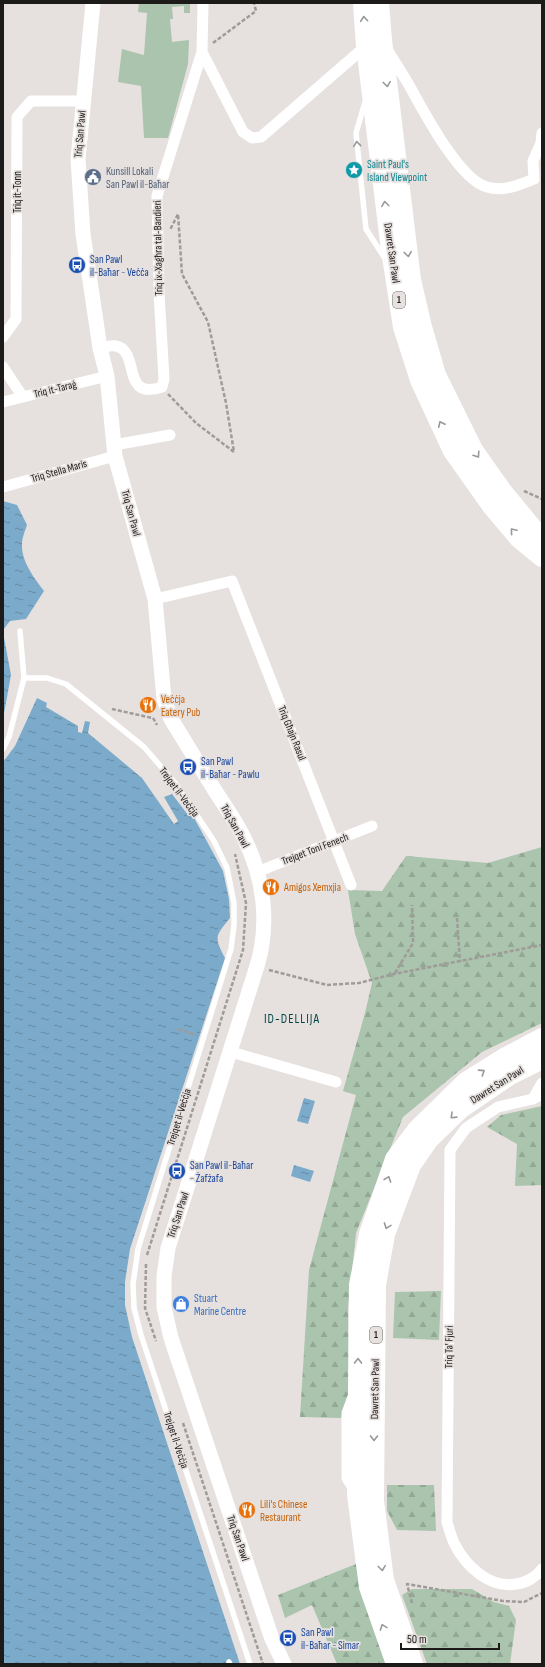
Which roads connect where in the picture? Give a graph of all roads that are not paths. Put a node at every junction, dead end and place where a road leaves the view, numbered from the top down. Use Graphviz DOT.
graph roads {
  1 [pos="93,3"];
  2 [pos="203,3"];
  3 [pos="363,3"];
  4 [pos="379,3"];
  5 [pos="374,43"];
  6 [pos="202,52"];
  7 [pos="83,100"];
  8 [pos="542,133"];
  9 [pos="3,337"];
  10 [pos="100,348"];
  11 [pos="3,367"];
  12 [pos="107,376"];
  13 [pos="23,397"];
  14 [pos="3,402"];
  15 [pos="170,435"];
  16 [pos="114,450"];
  17 [pos="3,487"];
  18 [pos="542,537"];
  19 [pos="542,557"];
  20 [pos="154,599"];
  21 [pos="20,631"];
  22 [pos="24,678"];
  23 [pos="3,749"];
  24 [pos="372,826"];
  25 [pos="336,842"];
  26 [pos="257,872"];
  27 [pos="351,885"];
  28 [pos="542,1038"];
  29 [pos="542,1047"];
  30 [pos="231,1052"];
  31 [pos="506,1056"];
  32 [pos="539,1063"];
  33 [pos="336,1082"];
  34 [pos="542,1083"];
  35 [pos="537,1097"];
  36 [pos="542,1569"];
  37 [pos="272,1639"];
  38 [pos="250,1664"];
  39 [pos="276,1664"];
  40 [pos="284,1664"];
  41 [pos="396,1664"];
  42 [pos="413,1664"];
  1 -- 7 [label="street, Triq San Pawl"];
  2 -- 6 [label="street, Triq ix-Xagħra tal-Bandieri"];
  5 -- 3 [label="highway, Dawret San Pawl / 1, one-way"];
  4 -- 5 [label="highway, Dawret San Pawl / 1"];
  5 -- 6 [label="street"];
  5 -- 8 [label="street"];
  5 -- 18 [label="highway, Dawret San Pawl / 1, one-way"];
  19 -- 5 [label="highway, Dawret San Pawl / 1, one-way"];
  6 -- 10 [label="street, Triq ix-Xagħra tal-Bandieri"];
  7 -- 9 [label="street, Triq it-Tonn"];
  7 -- 10 [label="street, Triq San Pawl"];
  10 -- 12 [label="street, Triq San Pawl"];
  11 -- 13 [label="street"];
  12 -- 13 [label="street, Triq it-Taraġ"];
  12 -- 16 [label="street, Triq San Pawl"];
  13 -- 14 [label="street, Triq it-Taraġ"];
  15 -- 16 [label="street, Triq Stella Maris"];
  16 -- 17 [label="street, Triq Stella Maris"];
  16 -- 20 [label="street, Triq San Pawl"];
  20 -- 25 [label="street, Triq Għajn Rasul"];
  20 -- 26 [label="street, Triq San Pawl"];
  21 -- 22 [label="lane"];
  22 -- 23 [label="lane"];
  22 -- 38 [label="lane, Trejqet il-Veċċja"];
  24 -- 25 [label="street, Trejqet Toni Fenech"];
  25 -- 26 [label="street, Trejqet Toni Fenech"];
  25 -- 27 [label="street, Triq Għajn Rasul"];
  26 -- 30 [label="street, Triq San Pawl"];
  28 -- 31 [label="highway, Dawret San Pawl / 1"];
  29 -- 31 [label="street, Dawret San Pawl"];
  30 -- 33 [label="street"];
  30 -- 37 [label="street, Triq San Pawl"];
  41 -- 31 [label="highway, Dawret San Pawl / 1, one-way"];
  32 -- 42 [label="highway, Dawret San Pawl / 1, one-way"];
  34 -- 35 [label="street"];
  35 -- 36 [label="street, Triq Ta' Fjuri"];
  37 -- 39 [label="street, Triq San Pawl"];
  37 -- 40 [label="street, Triq San Pawl"];
}
